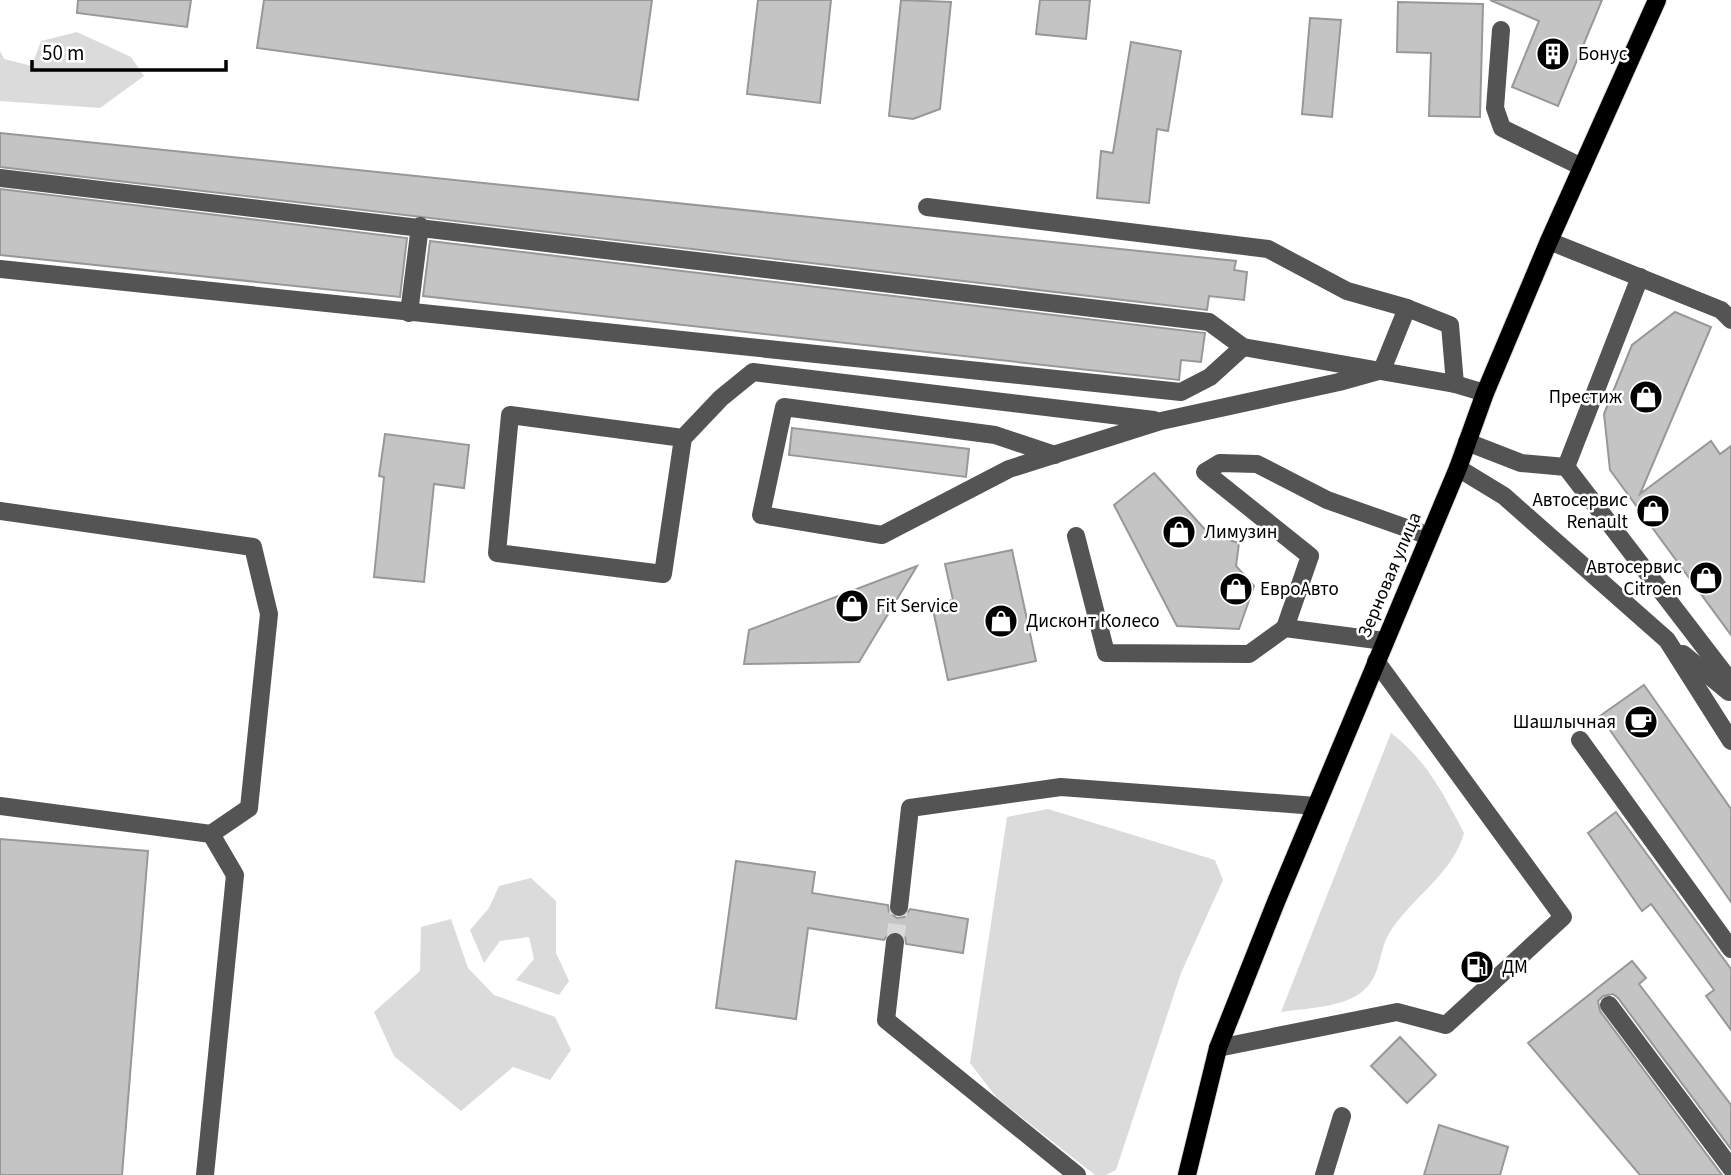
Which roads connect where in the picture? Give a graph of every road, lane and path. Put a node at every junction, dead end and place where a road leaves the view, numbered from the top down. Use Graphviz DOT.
graph roads {
  1 [pos="1657,0"];
  2 [pos="1501,30"];
  3 [pos="1582,167"];
  4 [pos="0,178"];
  5 [pos="927,207"];
  6 [pos="420,226"];
  7 [pos="1549,241"];
  8 [pos="0,269"];
  9 [pos="1640,277"];
  10 [pos="1407,308"];
  11 [pos="409,313"];
  12 [pos="1731,320"];
  13 [pos="1243,347"];
  14 [pos="1382,370"];
  15 [pos="1455,384"];
  16 [pos="1485,393"];
  17 [pos="1161,421"];
  18 [pos="683,438"];
  19 [pos="1467,442"];
  20 [pos="1055,455"];
  21 [pos="1566,467"];
  22 [pos="1458,468"];
  23 [pos="0,511"];
  24 [pos="1076,536"];
  25 [pos="1429,536"];
  26 [pos="1284,628"];
  27 [pos="1667,640"];
  28 [pos="1384,641"];
  29 [pos="1376,662"];
  30 [pos="1731,682"];
  31 [pos="1731,694"];
  32 [pos="1580,740"];
  33 [pos="1731,741"];
  34 [pos="0,806"];
  35 [pos="1316,806"];
  36 [pos="211,834"];
  37 [pos="899,907"];
  38 [pos="895,942"];
  39 [pos="1731,949"];
  40 [pos="1609,1005"];
  41 [pos="1218,1048"];
  42 [pos="1342,1116"];
  43 [pos="1731,1168"];
  44 [pos="205,1175"];
  45 [pos="1077,1175"];
  46 [pos="1187,1175"];
  47 [pos="1324,1175"];
  1 -- 3 [label="main road, Зерновая улица"];
  2 -- 3 [label="lane"];
  3 -- 7 [label="main road, Зерновая улица"];
  4 -- 6 [label="lane"];
  5 -- 10 [label="lane"];
  6 -- 11 [label="lane"];
  6 -- 13 [label="lane"];
  7 -- 9 [label="lane"];
  7 -- 16 [label="main road, Зерновая улица"];
  8 -- 11 [label="lane"];
  9 -- 12 [label="lane"];
  9 -- 21 [label="lane"];
  10 -- 14 [label="lane"];
  10 -- 15 [label="lane"];
  11 -- 13 [label="lane"];
  13 -- 14 [label="lane"];
  14 -- 15 [label="lane"];
  14 -- 17 [label="lane"];
  15 -- 16 [label="lane"];
  16 -- 19 [label="main road, Зерновая улица"];
  17 -- 18 [label="lane"];
  17 -- 20 [label="lane"];
  18 -- 18 [label="lane"];
  19 -- 21 [label="lane"];
  19 -- 22 [label="main road, Зерновая улица"];
  20 -- 20 [label="lane"];
  21 -- 30 [label="lane"];
  22 -- 25 [label="main road, Зерновая улица"];
  22 -- 27 [label="lane"];
  23 -- 36 [label="lane"];
  24 -- 26 [label="lane"];
  25 -- 26 [label="lane"];
  25 -- 28 [label="main road, Зерновая улица"];
  26 -- 28 [label="lane"];
  27 -- 31 [label="lane"];
  27 -- 33 [label="lane"];
  28 -- 29 [label="main road, Зерновая улица"];
  29 -- 35 [label="main road, Зерновая улица"];
  29 -- 41 [label="lane"];
  32 -- 39 [label="lane"];
  34 -- 36 [label="lane"];
  35 -- 37 [label="lane"];
  35 -- 41 [label="main road, Зерновая улица"];
  36 -- 44 [label="lane"];
  38 -- 45 [label="lane"];
  40 -- 43 [label="lane"];
  41 -- 46 [label="main road, Зерновая улица"];
  42 -- 47 [label="lane"];
}
